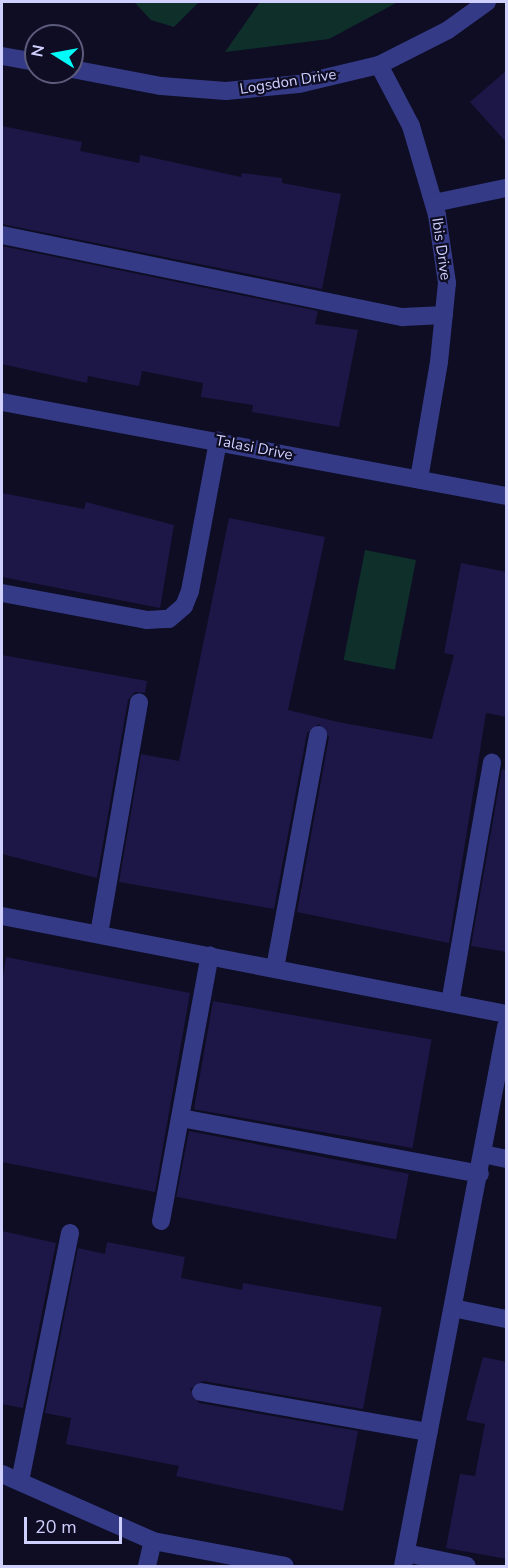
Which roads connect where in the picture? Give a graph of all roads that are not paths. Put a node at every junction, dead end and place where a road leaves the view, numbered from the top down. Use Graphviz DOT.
graph roads {
  1 [pos="487,2"];
  2 [pos="2,56"];
  3 [pos="24,60"];
  4 [pos="379,65"];
  5 [pos="84,71"];
  6 [pos="507,188"];
  7 [pos="434,203"];
  8 [pos="2,235"];
  9 [pos="444,315"];
  10 [pos="2,402"];
  11 [pos="218,441"];
  12 [pos="419,479"];
  13 [pos="507,496"];
  14 [pos="2,593"];
  15 [pos="139,702"];
  16 [pos="318,735"];
  17 [pos="492,763"];
  18 [pos="2,916"];
  19 [pos="99,934"];
  20 [pos="210,955"];
  21 [pos="275,968"];
  22 [pos="450,1003"];
  23 [pos="507,1014"];
  24 [pos="507,1027"];
  25 [pos="181,1118"];
  26 [pos="483,1154"];
  27 [pos="507,1159"];
  28 [pos="480,1174"];
  29 [pos="161,1221"];
  30 [pos="69,1233"];
  31 [pos="453,1308"];
  32 [pos="507,1319"];
  33 [pos="201,1392"];
  34 [pos="429,1432"];
  35 [pos="2,1474"];
  36 [pos="20,1481"];
  37 [pos="153,1541"];
  38 [pos="405,1560"];
  39 [pos="147,1566"];
  40 [pos="285,1566"];
  41 [pos="467,1566"];
  1 -- 4 [label="street, Logsdon Drive"];
  2 -- 3 [label="street"];
  4 -- 5 [label="street, Logsdon Drive"];
  4 -- 7 [label="street, Ibis Drive"];
  6 -- 7 [label="street"];
  7 -- 9 [label="street, Ibis Drive"];
  8 -- 9 [label="street"];
  9 -- 12 [label="street, Ibis Drive"];
  10 -- 11 [label="street, Talasi Drive"];
  11 -- 12 [label="street, Talasi Drive"];
  11 -- 14 [label="street"];
  12 -- 13 [label="street, Talasi Drive"];
  15 -- 19 [label="street"];
  16 -- 21 [label="street"];
  17 -- 22 [label="street"];
  18 -- 19 [label="street"];
  19 -- 20 [label="street"];
  20 -- 21 [label="street"];
  20 -- 25 [label="street"];
  21 -- 22 [label="street"];
  22 -- 23 [label="street"];
  24 -- 26 [label="street"];
  25 -- 28 [label="street"];
  25 -- 29 [label="street"];
  26 -- 27 [label="street"];
  26 -- 28 [label="street"];
  28 -- 31 [label="street"];
  30 -- 36 [label="street"];
  31 -- 32 [label="street"];
  31 -- 34 [label="street"];
  33 -- 34 [label="street"];
  34 -- 38 [label="street"];
  35 -- 36 [label="street"];
  36 -- 37 [label="street"];
  37 -- 39 [label="street"];
  37 -- 40 [label="street"];
  38 -- 41 [label="street"];
}
